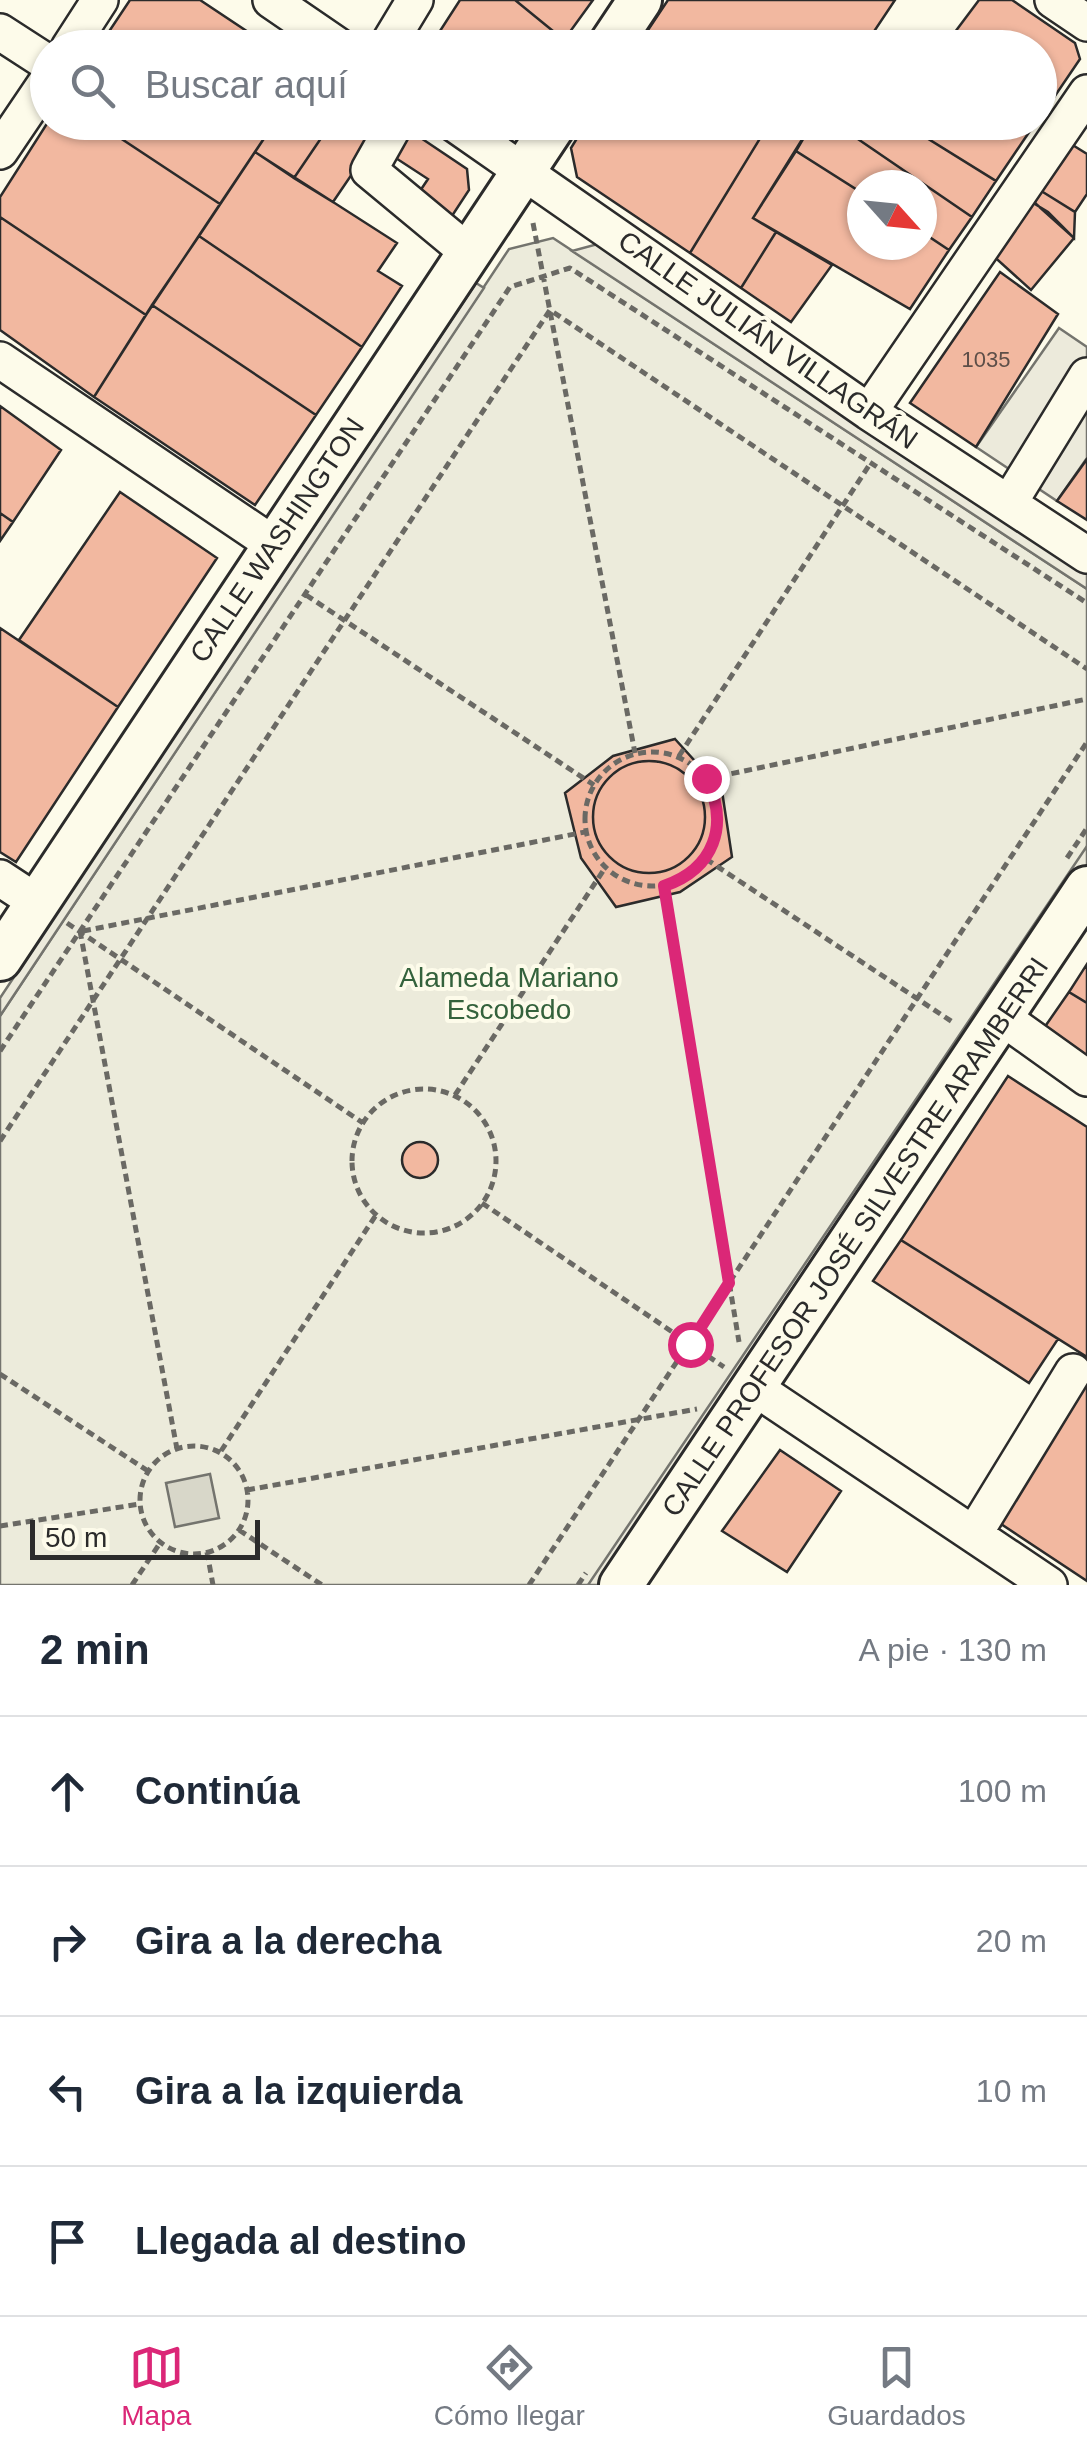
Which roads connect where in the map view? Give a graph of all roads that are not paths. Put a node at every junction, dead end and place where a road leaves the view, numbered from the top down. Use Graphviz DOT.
graph roads {
  1 [pos="100,0"];
  2 [pos="270,0"];
  3 [pos="415,0"];
  4 [pos="640,0"];
  5 [pos="1053,0"];
  6 [pos="1087,22"];
  7 [pos="81,30"];
  8 [pos="314,30"];
  9 [pos="397,30"];
  10 [pos="620,30"];
  11 [pos="0,32"];
  12 [pos="30,51"];
  13 [pos="1087,92"];
  14 [pos="30,103"];
  15 [pos="4,137"];
  16 [pos="386,140"];
  17 [pos="479,140"];
  18 [pos="544,140"];
  19 [pos="523,170"];
  20 [pos="468,252"];
  21 [pos="0,360"];
  22 [pos="1087,376"];
  23 [pos="882,420"];
  24 [pos="1008,503"];
  25 [pos="273,544"];
  26 [pos="1087,555"];
  27 [pos="0,878"];
  28 [pos="1087,888"];
  29 [pos="38,903"];
  30 [pos="0,959"];
  31 [pos="994,1031"];
  32 [pos="1087,1078"];
  33 [pos="1073,1372"];
  34 [pos="755,1388"];
  35 [pos="974,1534"];
  36 [pos="621,1585"];
  37 [pos="1049,1585"];
  1 -- 7 [label="street"];
  2 -- 8 [label="street"];
  3 -- 9 [label="street"];
  4 -- 10 [label="main road"];
  5 -- 6 [label="street"];
  11 -- 12 [label="street"];
  13 -- 23 [label="street"];
  14 -- 15 [label="street"];
  16 -- 20 [label="street"];
  17 -- 19 [label="street, CALLE JULIÁN VILLAGRÁN"];
  18 -- 19 [label="main road, CALLE WASHINGTON"];
  19 -- 20 [label="main road, CALLE WASHINGTON"];
  19 -- 23 [label="street, CALLE JULIÁN VILLAGRÁN"];
  20 -- 25 [label="main road, CALLE WASHINGTON"];
  21 -- 25 [label="street"];
  22 -- 24 [label="street"];
  23 -- 24 [label="street, CALLE JULIÁN VILLAGRÁN"];
  24 -- 26 [label="street, CALLE JULIÁN VILLAGRÁN"];
  25 -- 29 [label="main road, CALLE WASHINGTON"];
  27 -- 29 [label="street"];
  28 -- 31 [label="main road, CALLE PROFESOR JOSÉ SILVESTRE ARAMBERRI"];
  29 -- 30 [label="main road, CALLE WASHINGTON"];
  31 -- 32 [label="street"];
  31 -- 34 [label="main road, CALLE PROFESOR JOSÉ SILVESTRE ARAMBERRI"];
  33 -- 35 [label="street"];
  34 -- 35 [label="street"];
  34 -- 36 [label="main road, CALLE PROFESOR JOSÉ SILVESTRE ARAMBERRI"];
  35 -- 37 [label="street"];
}
